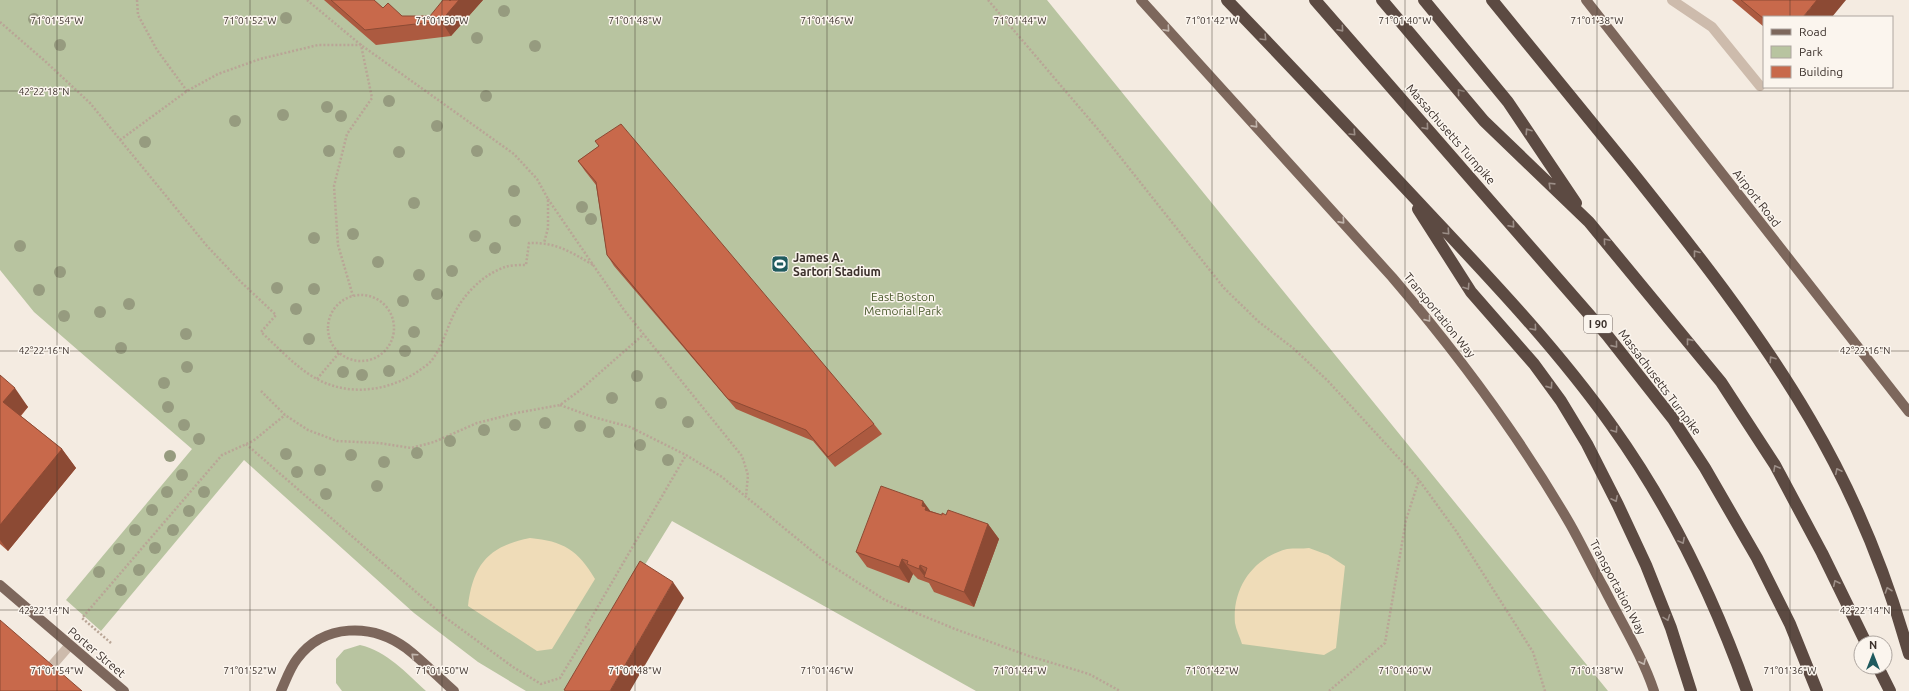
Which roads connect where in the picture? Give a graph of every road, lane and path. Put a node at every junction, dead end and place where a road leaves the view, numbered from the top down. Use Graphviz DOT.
graph roads {
  1 [pos="137,0"];
  2 [pos="308,0"];
  3 [pos="988,0"];
  4 [pos="1141,0"];
  5 [pos="1227,0"];
  6 [pos="1315,0"];
  7 [pos="1382,0"];
  8 [pos="1424,0"];
  9 [pos="1492,0"];
  10 [pos="1586,0"];
  11 [pos="1672,0"];
  12 [pos="0,22"];
  13 [pos="361,45"];
  14 [pos="1760,86"];
  15 [pos="188,91"];
  16 [pos="120,140"];
  17 [pos="1401,183"];
  18 [pos="548,199"];
  19 [pos="1589,222"];
  20 [pos="544,243"];
  21 [pos="593,265"];
  22 [pos="353,296"];
  23 [pos="644,334"];
  24 [pos="339,353"];
  25 [pos="317,379"];
  26 [pos="261,391"];
  27 [pos="560,405"];
  28 [pos="1909,412"];
  29 [pos="284,415"];
  30 [pos="246,444"];
  31 [pos="686,455"];
  32 [pos="1419,480"];
  33 [pos="746,497"];
  34 [pos="0,585"];
  35 [pos="1862,635"];
  36 [pos="111,643"];
  37 [pos="69,646"];
  38 [pos="1909,654"];
  39 [pos="291,669"];
  40 [pos="49,670"];
  41 [pos="1882,675"];
  42 [pos="124,691"];
  43 [pos="281,691"];
  44 [pos="290,691"];
  45 [pos="454,691"];
  46 [pos="1120,691"];
  47 [pos="1329,691"];
  48 [pos="1545,691"];
  49 [pos="1654,691"];
  50 [pos="1691,691"];
  51 [pos="1747,691"];
  52 [pos="1817,691"];
  53 [pos="1890,691"];
  1 -- 15 [label="path"];
  2 -- 13 [label="path"];
  3 -- 32 [label="path"];
  4 -- 49 [label="main road, Transportation Way, one-way"];
  5 -- 17 [label="highway, one-way"];
  6 -- 52 [label="highway, Massachusetts Turnpike / I 90, one-way"];
  19 -- 7 [label="highway, one-way"];
  19 -- 8 [label="highway, one-way"];
  38 -- 9 [label="highway, one-way"];
  10 -- 28 [label="main road, Airport Road"];
  11 -- 14 [label="lane"];
  12 -- 16 [label="path"];
  13 -- 15 [label="path"];
  13 -- 18 [label="path"];
  13 -- 22 [label="path"];
  15 -- 16 [label="path"];
  16 -- 25 [label="path"];
  17 -- 50 [label="highway, one-way"];
  17 -- 51 [label="highway, one-way"];
  18 -- 20 [label="path"];
  18 -- 21 [label="path"];
  35 -- 19 [label="highway, one-way"];
  20 -- 21 [label="path"];
  20 -- 25 [label="path"];
  21 -- 23 [label="path"];
  22 -- 24 [label="path"];
  22 -- 24 [label="path"];
  23 -- 27 [label="path"];
  23 -- 33 [label="path"];
  24 -- 25 [label="path"];
  26 -- 29 [label="path"];
  27 -- 29 [label="path"];
  27 -- 31 [label="path"];
  29 -- 30 [label="path"];
  30 -- 31 [label="path"];
  30 -- 36 [label="path"];
  31 -- 33 [label="path"];
  32 -- 47 [label="path"];
  32 -- 48 [label="path"];
  33 -- 46 [label="path"];
  34 -- 37 [label="main road, Porter Street"];
  37 -- 40 [label="lane"];
  37 -- 42 [label="main road, Porter Street"];
  39 -- 43 [label="main road"];
  39 -- 44 [label="main road"];
  45 -- 39 [label="main road, one-way"];
  41 -- 53 [label="highway"];
}
